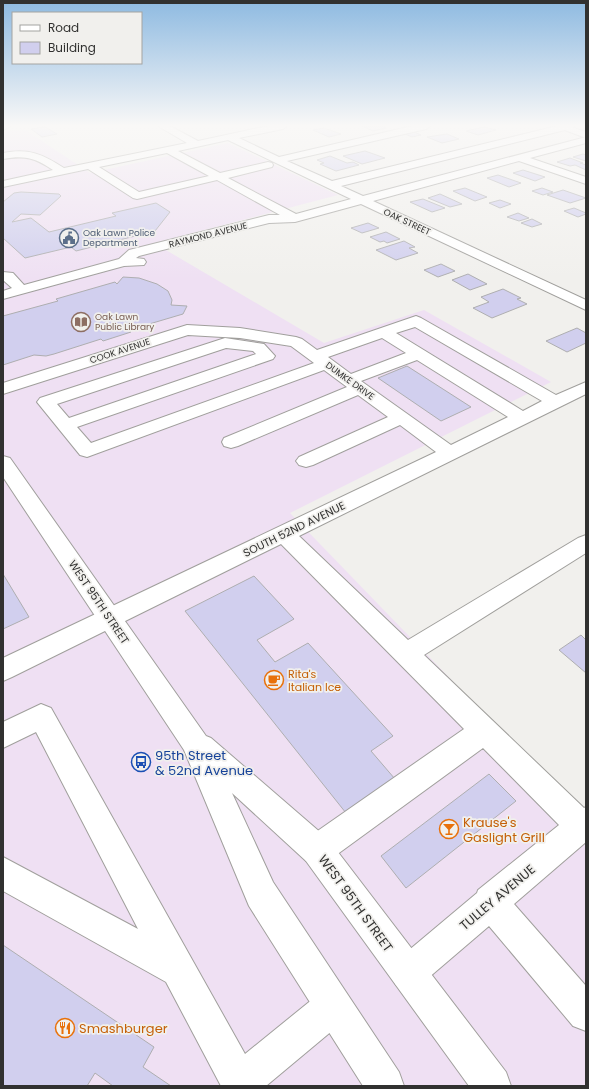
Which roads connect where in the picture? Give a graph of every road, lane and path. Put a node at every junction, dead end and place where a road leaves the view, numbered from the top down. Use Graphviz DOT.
graph roads {
  1 [pos="39,177"];
  2 [pos="107,177"];
  3 [pos="219,177"];
  4 [pos="309,177"];
  5 [pos="363,177"];
  6 [pos="449,177"];
  7 [pos="572,177"];
  8 [pos="586,182"];
  9 [pos="3,184"];
  10 [pos="330,185"];
  11 [pos="362,200"];
  12 [pos="296,218"];
  13 [pos="5,273"];
  14 [pos="21,290"];
  15 [pos="3,295"];
  16 [pos="586,306"];
  17 [pos="383,332"];
  18 [pos="240,333"];
  19 [pos="123,350"];
  20 [pos="418,354"];
  21 [pos="321,360"];
  22 [pos="144,370"];
  23 [pos="354,384"];
  24 [pos="586,387"];
  25 [pos="3,389"];
  26 [pos="166,391"];
  27 [pos="556,402"];
  28 [pos="192,413"];
  29 [pos="401,418"];
  30 [pos="522,418"];
  31 [pos="66,425"];
  32 [pos="231,442"];
  33 [pos="450,453"];
  34 [pos="306,461"];
  35 [pos="3,462"];
  36 [pos="284,534"];
  37 [pos="586,543"];
  38 [pos="110,618"];
  39 [pos="406,654"];
  40 [pos="3,670"];
  41 [pos="484,731"];
  42 [pos="3,736"];
  43 [pos="196,743"];
  44 [pos="583,824"];
  45 [pos="317,850"];
  46 [pos="3,873"];
  47 [pos="490,902"];
  48 [pos="178,969"];
  49 [pos="408,973"];
  50 [pos="332,1007"];
  51 [pos="586,1013"];
  52 [pos="241,1085"];
  53 [pos="384,1086"];
  54 [pos="492,1086"];
  1 -- 9 [label="street"];
  2 -- 3 [label="street"];
  3 -- 12 [label="street"];
  4 -- 10 [label="street, OAK STREET"];
  5 -- 10 [label="street"];
  6 -- 11 [label="street, RAYMOND AVENUE"];
  7 -- 8 [label="street"];
  10 -- 11 [label="street, OAK STREET"];
  11 -- 12 [label="street, RAYMOND AVENUE"];
  11 -- 16 [label="street, OAK STREET"];
  12 -- 14 [label="street, RAYMOND AVENUE"];
  13 -- 14 [label="street"];
  14 -- 15 [label="street, RAYMOND AVENUE"];
  17 -- 20 [label="street"];
  17 -- 21 [label="street"];
  17 -- 27 [label="street"];
  18 -- 19 [label="street, COOK AVENUE"];
  18 -- 21 [label="street, DUMKE DRIVE"];
  19 -- 22 [label="street"];
  19 -- 25 [label="street, COOK AVENUE"];
  20 -- 23 [label="street"];
  20 -- 30 [label="street"];
  21 -- 23 [label="street, DUMKE DRIVE"];
  21 -- 28 [label="street"];
  22 -- 26 [label="street"];
  22 -- 26 [label="street"];
  22 -- 31 [label="street"];
  23 -- 29 [label="street, DUMKE DRIVE"];
  23 -- 32 [label="street"];
  24 -- 27 [label="street, SOUTH 52ND AVENUE"];
  26 -- 28 [label="street"];
  26 -- 31 [label="street"];
  27 -- 30 [label="street, SOUTH 52ND AVENUE"];
  28 -- 31 [label="street"];
  29 -- 33 [label="street, DUMKE DRIVE"];
  29 -- 34 [label="street"];
  30 -- 33 [label="street, SOUTH 52ND AVENUE"];
  33 -- 36 [label="street, SOUTH 52ND AVENUE"];
  35 -- 38 [label="street, WEST 95TH STREET"];
  36 -- 38 [label="street, SOUTH 52ND AVENUE"];
  36 -- 39 [label="street"];
  37 -- 39 [label="street"];
  38 -- 40 [label="street, SOUTH 52ND AVENUE"];
  38 -- 43 [label="street, WEST 95TH STREET"];
  39 -- 41 [label="street"];
  41 -- 44 [label="street"];
  41 -- 45 [label="street"];
  42 -- 48 [label="street"];
  43 -- 45 [label="street, WEST 95TH STREET"];
  43 -- 50 [label="street, WEST 95TH STREET"];
  44 -- 47 [label="street, TULLEY AVENUE"];
  45 -- 49 [label="street, WEST 95TH STREET"];
  46 -- 48 [label="street"];
  47 -- 49 [label="street, TULLEY AVENUE"];
  47 -- 51 [label="street"];
  48 -- 52 [label="street"];
  49 -- 54 [label="street, WEST 95TH STREET"];
  50 -- 52 [label="street"];
  50 -- 53 [label="street, WEST 95TH STREET"];
}
